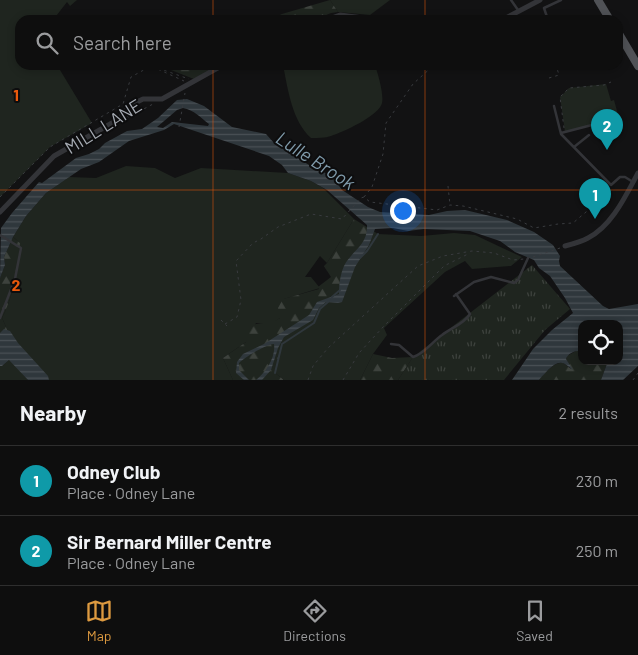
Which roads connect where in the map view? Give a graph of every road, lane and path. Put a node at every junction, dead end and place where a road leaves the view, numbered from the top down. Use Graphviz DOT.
graph roads {
  1 [pos="511,0"];
  2 [pos="540,0"];
  3 [pos="561,0"];
  4 [pos="598,0"];
  5 [pos="519,11"];
  6 [pos="511,15"];
  7 [pos="546,15"];
  8 [pos="607,15"];
  9 [pos="623,40"];
  10 [pos="637,61"];
  11 [pos="144,70"];
  12 [pos="161,70"];
  13 [pos="163,70"];
  14 [pos="214,70"];
  15 [pos="428,70"];
  16 [pos="558,70"];
  17 [pos="550,78"];
  18 [pos="192,82"];
  19 [pos="611,82"];
  20 [pos="185,97"];
  21 [pos="162,98"];
  22 [pos="554,106"];
  23 [pos="122,114"];
  24 [pos="619,118"];
  25 [pos="179,127"];
  26 [pos="565,132"];
  27 [pos="561,133"];
  28 [pos="589,135"];
  29 [pos="574,147"];
  30 [pos="638,173"];
  31 [pos="635,182"];
  32 [pos="611,185"];
  33 [pos="448,186"];
  34 [pos="0,197"];
  35 [pos="364,197"];
  36 [pos="450,205"];
  37 [pos="0,212"];
  38 [pos="0,235"];
  39 [pos="565,246"];
  40 [pos="472,252"];
  41 [pos="530,258"];
  42 [pos="0,318"];
  43 [pos="221,320"];
  44 [pos="391,344"];
  45 [pos="638,373"];
  46 [pos="308,380"];
  47 [pos="343,380"];
  48 [pos="633,380"];
  1 -- 5 [label="lane"];
  2 -- 5 [label="street"];
  3 -- 7 [label="lane"];
  4 -- 8 [label="main road"];
  5 -- 6 [label="street"];
  9 -- 10 [label="main road"];
  11 -- 34 [label="path"];
  12 -- 18 [label="path"];
  13 -- 18 [label="path"];
  14 -- 18 [label="street, MILL LANE"];
  15 -- 35 [label="path"];
  16 -- 17 [label="path"];
  18 -- 21 [label="street, MILL LANE"];
  19 -- 26 [label="path"];
  20 -- 25 [label="path"];
  21 -- 23 [label="street, MILL LANE"];
  21 -- 23 [label="path"];
  22 -- 27 [label="lane"];
  23 -- 37 [label="street, MILL LANE"];
  24 -- 26 [label="lane"];
  26 -- 27 [label="lane"];
  27 -- 29 [label="lane"];
  28 -- 29 [label="lane"];
  29 -- 32 [label="lane"];
  30 -- 31 [label="street"];
  31 -- 32 [label="lane"];
  31 -- 39 [label="street"];
  32 -- 36 [label="path"];
  33 -- 36 [label="path"];
  35 -- 36 [label="path"];
  35 -- 43 [label="path"];
  38 -- 42 [label="lane"];
  39 -- 41 [label="path"];
  40 -- 41 [label="path"];
  40 -- 46 [label="path"];
  40 -- 47 [label="path"];
  41 -- 44 [label="lane"];
  45 -- 48 [label="path"];
}
